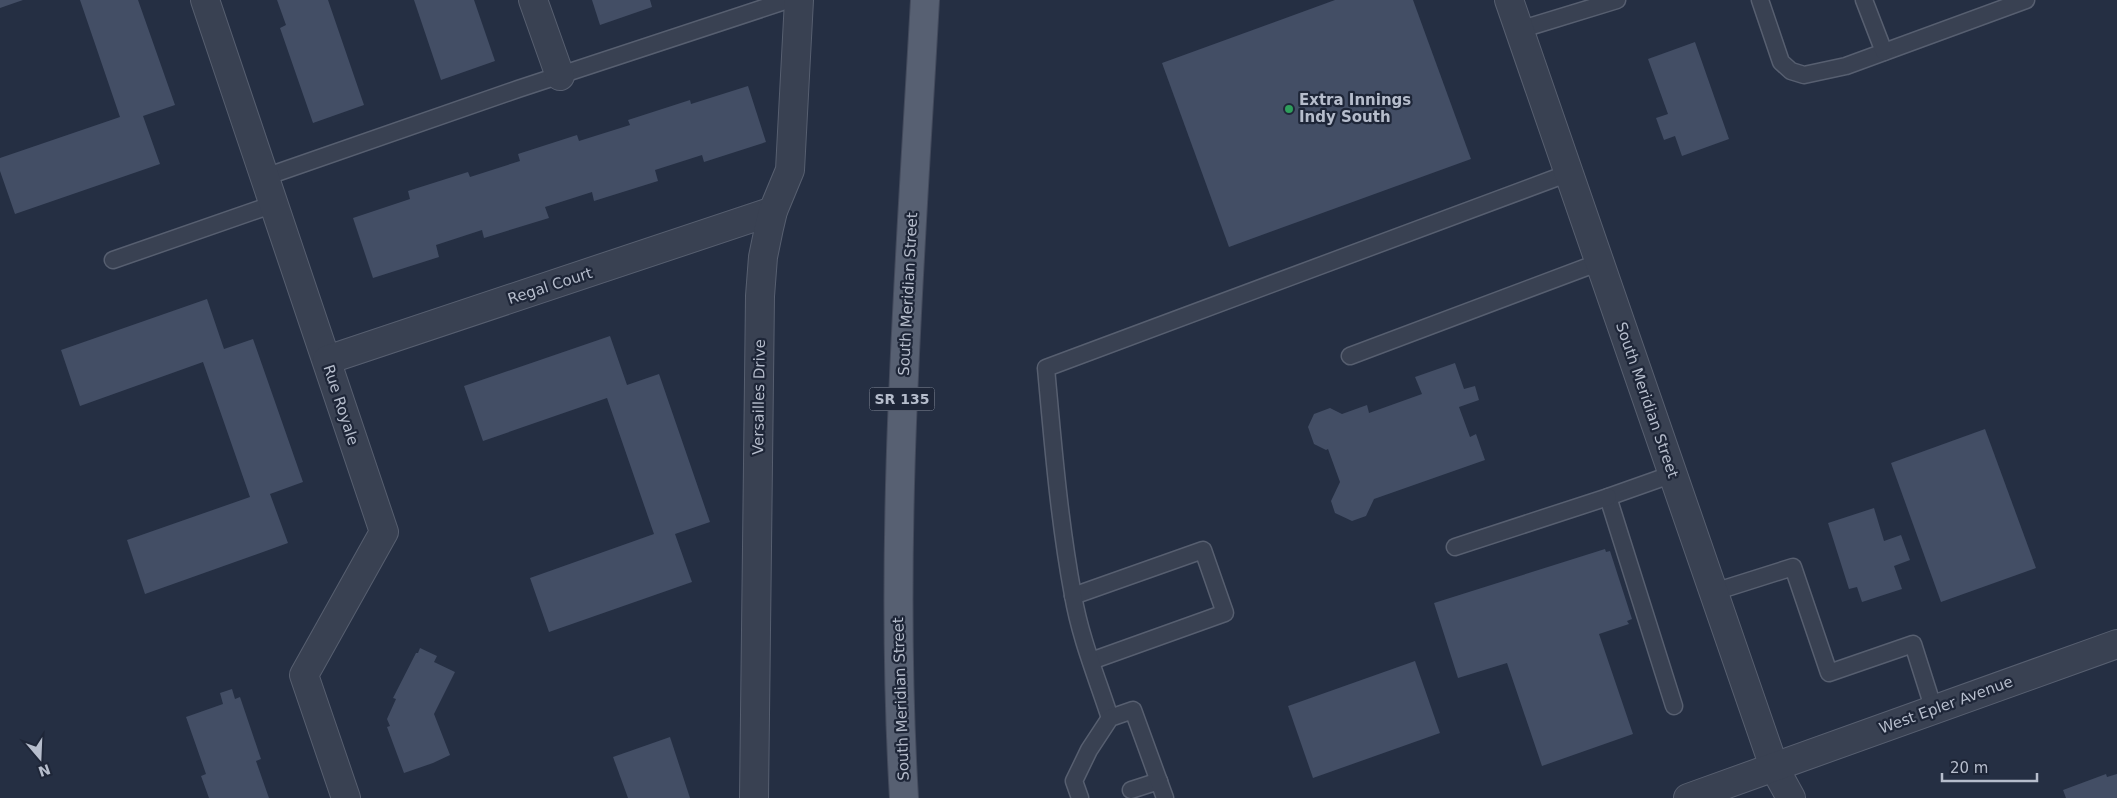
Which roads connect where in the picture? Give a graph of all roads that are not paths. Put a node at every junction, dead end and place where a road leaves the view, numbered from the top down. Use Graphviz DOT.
graph roads {
  1 [pos="205,0"];
  2 [pos="533,0"];
  3 [pos="788,0"];
  4 [pos="799,0"];
  5 [pos="925,0"];
  6 [pos="1509,0"];
  7 [pos="1617,0"];
  8 [pos="1760,0"];
  9 [pos="1864,0"];
  10 [pos="2026,0"];
  11 [pos="1520,30"];
  12 [pos="1884,52"];
  13 [pos="560,76"];
  14 [pos="1569,173"];
  15 [pos="265,177"];
  16 [pos="274,204"];
  17 [pos="773,211"];
  18 [pos="113,260"];
  19 [pos="1600,262"];
  20 [pos="1350,356"];
  21 [pos="326,360"];
  22 [pos="1673,474"];
  23 [pos="1608,497"];
  24 [pos="1455,547"];
  25 [pos="1714,592"];
  26 [pos="1073,596"];
  27 [pos="2117,644"];
  28 [pos="1091,661"];
  29 [pos="1674,706"];
  30 [pos="1934,710"];
  31 [pos="1110,718"];
  32 [pos="1774,767"];
  33 [pos="1159,781"];
  34 [pos="1131,790"];
  35 [pos="346,798"];
  36 [pos="754,798"];
  37 [pos="904,798"];
  38 [pos="1080,798"];
  39 [pos="1165,798"];
  40 [pos="1688,798"];
  41 [pos="1791,798"];
  1 -- 15 [label="street, Rue Royale"];
  2 -- 13 [label="street"];
  3 -- 13 [label="lane"];
  4 -- 17 [label="street, Versailles Drive"];
  5 -- 37 [label="main road, South Meridian Street / SR 135"];
  6 -- 11 [label="street, South Meridian Street"];
  7 -- 11 [label="lane"];
  8 -- 12 [label="lane"];
  9 -- 12 [label="lane"];
  10 -- 12 [label="lane"];
  11 -- 14 [label="street, South Meridian Street"];
  13 -- 15 [label="lane"];
  14 -- 19 [label="street, South Meridian Street"];
  14 -- 26 [label="lane"];
  15 -- 16 [label="street, Rue Royale"];
  16 -- 18 [label="lane"];
  16 -- 21 [label="street, Rue Royale"];
  17 -- 21 [label="street, Regal Court"];
  17 -- 36 [label="street, Versailles Drive"];
  19 -- 20 [label="lane"];
  19 -- 22 [label="street, South Meridian Street"];
  21 -- 35 [label="street, Rue Royale"];
  22 -- 23 [label="lane"];
  22 -- 25 [label="street, South Meridian Street"];
  23 -- 24 [label="lane"];
  23 -- 29 [label="lane"];
  25 -- 30 [label="lane"];
  25 -- 32 [label="street, South Meridian Street"];
  26 -- 28 [label="lane"];
  26 -- 28 [label="lane"];
  27 -- 30 [label="street, West Epler Avenue"];
  28 -- 31 [label="lane"];
  30 -- 32 [label="street, West Epler Avenue"];
  31 -- 33 [label="lane"];
  31 -- 38 [label="lane"];
  32 -- 40 [label="street, West Epler Avenue"];
  32 -- 41 [label="street, South Meridian Street"];
  33 -- 34 [label="lane"];
  33 -- 39 [label="lane"];
}
